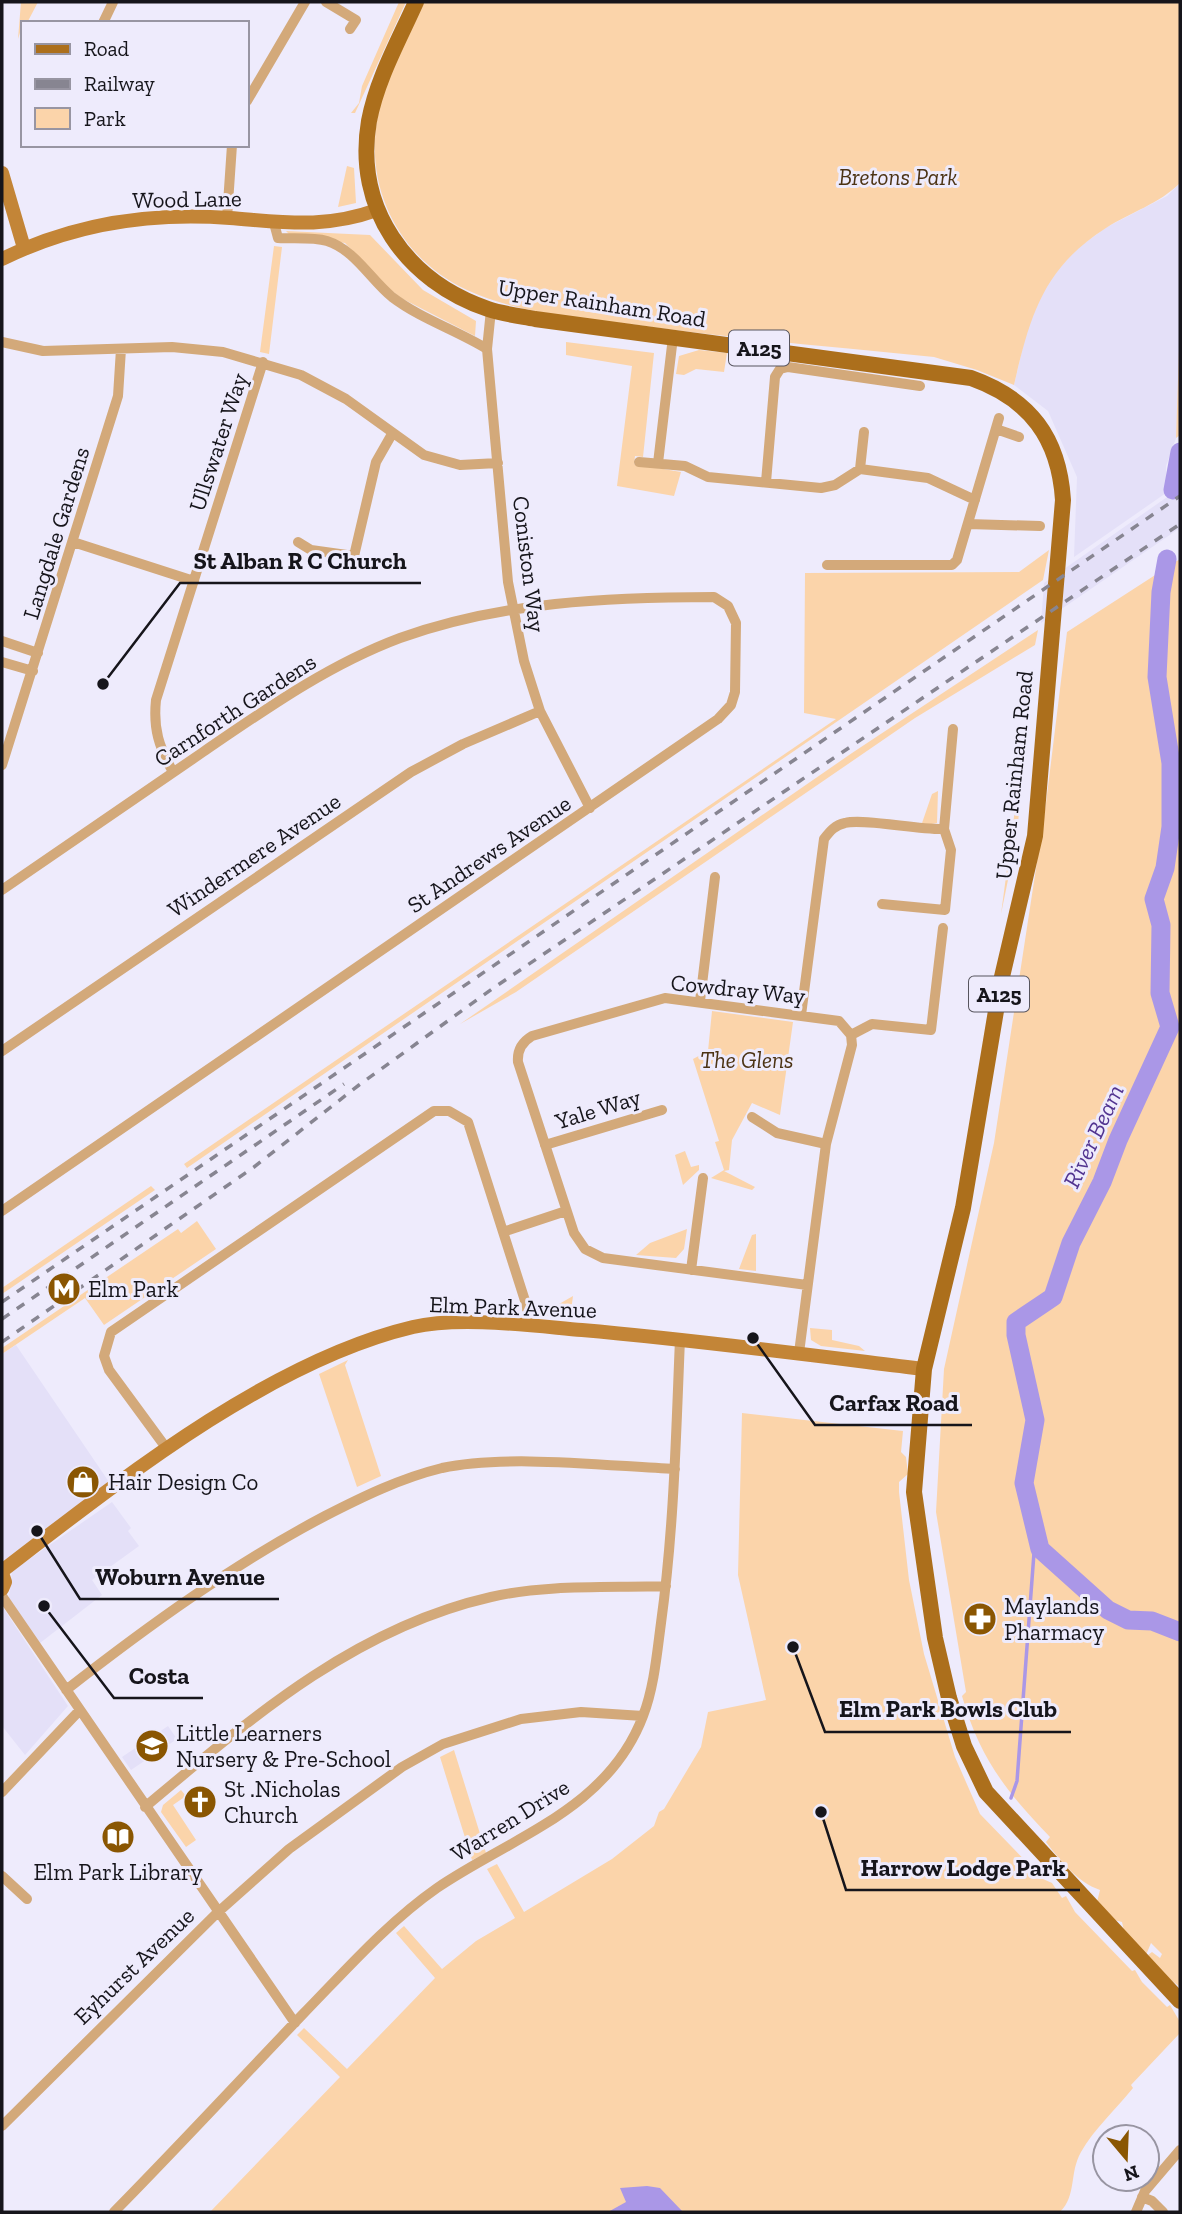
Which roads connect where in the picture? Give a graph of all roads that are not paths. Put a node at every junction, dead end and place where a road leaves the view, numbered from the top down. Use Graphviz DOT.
graph roads {
  1 [pos="113,2"];
  2 [pos="305,2"];
  3 [pos="326,2"];
  4 [pos="416,2"];
  5 [pos="104,21"];
  6 [pos="350,29"];
  7 [pos="248,99"];
  8 [pos="233,147"];
  9 [pos="2,173"];
  10 [pos="379,217"];
  11 [pos="228,218"];
  12 [pos="274,223"];
  13 [pos="24,248"];
  14 [pos="2,259"];
  15 [pos="491,310"];
  16 [pos="673,337"];
  17 [pos="2,342"];
  18 [pos="121,349"];
  19 [pos="487,349"];
  20 [pos="263,362"];
  21 [pos="920,386"];
  22 [pos="999,418"];
  23 [pos="996,429"];
  24 [pos="864,432"];
  25 [pos="392,434"];
  26 [pos="1019,437"];
  27 [pos="639,462"];
  28 [pos="498,463"];
  29 [pos="658,463"];
  30 [pos="860,469"];
  31 [pos="766,482"];
  32 [pos="975,500"];
  33 [pos="968,524"];
  34 [pos="1040,526"];
  35 [pos="73,542"];
  36 [pos="298,542"];
  37 [pos="828,565"];
  38 [pos="194,581"];
  39 [pos="512,610"];
  40 [pos="2,641"];
  41 [pos="38,653"];
  42 [pos="2,662"];
  43 [pos="33,671"];
  44 [pos="540,711"];
  45 [pos="953,729"];
  46 [pos="2,765"];
  47 [pos="173,772"];
  48 [pos="590,808"];
  49 [pos="944,829"];
  50 [pos="715,877"];
  51 [pos="2,889"];
  52 [pos="882,904"];
  53 [pos="943,928"];
  54 [pos="700,1001"];
  55 [pos="801,1015"];
  56 [pos="851,1035"];
  57 [pos="2,1051"];
  58 [pos="662,1110"];
  59 [pos="751,1117"];
  60 [pos="826,1144"];
  61 [pos="545,1145"];
  62 [pos="703,1178"];
  63 [pos="2,1211"];
  64 [pos="566,1211"];
  65 [pos="503,1232"];
  66 [pos="691,1270"];
  67 [pos="807,1285"];
  68 [pos="528,1325"];
  69 [pos="680,1339"];
  70 [pos="799,1353"];
  71 [pos="924,1369"];
  72 [pos="167,1449"];
  73 [pos="675,1469"];
  74 [pos="2,1572"];
  75 [pos="666,1586"];
  76 [pos="2,1589"];
  77 [pos="2,1596"];
  78 [pos="66,1690"];
  79 [pos="79,1711"];
  80 [pos="643,1716"];
  81 [pos="2,1792"];
  82 [pos="145,1807"];
  83 [pos="2,1876"];
  84 [pos="27,1899"];
  85 [pos="218,1913"];
  86 [pos="1180,2001"];
  87 [pos="295,2023"];
  88 [pos="2,2126"];
  89 [pos="1180,2150"];
  90 [pos="1142,2197"];
  91 [pos="114,2212"];
  92 [pos="1136,2212"];
  93 [pos="1163,2212"];
  1 -- 5 [label="street"];
  2 -- 7 [label="street"];
  3 -- 6 [label="street"];
  4 -- 10 [label="main road, A125"];
  8 -- 11 [label="street"];
  9 -- 13 [label="street"];
  10 -- 12 [label="street, Wood Lane"];
  10 -- 15 [label="main road, Upper Rainham Road / A125"];
  11 -- 12 [label="street, Wood Lane"];
  11 -- 13 [label="street, Wood Lane"];
  12 -- 19 [label="street"];
  13 -- 14 [label="street, Wood Lane"];
  15 -- 16 [label="main road, Upper Rainham Road / A125"];
  15 -- 19 [label="street, Coniston Way"];
  16 -- 29 [label="street"];
  16 -- 71 [label="main road, Upper Rainham Road / A125"];
  17 -- 18 [label="street"];
  18 -- 20 [label="street"];
  18 -- 35 [label="street, Langdale Gardens"];
  19 -- 28 [label="street, Coniston Way"];
  20 -- 25 [label="street"];
  20 -- 38 [label="street, Ullswater Way"];
  21 -- 31 [label="street"];
  22 -- 23 [label="street"];
  23 -- 26 [label="street"];
  23 -- 32 [label="street"];
  24 -- 30 [label="street"];
  25 -- 28 [label="street"];
  25 -- 36 [label="street"];
  27 -- 29 [label="street"];
  28 -- 39 [label="street, Coniston Way"];
  29 -- 31 [label="street"];
  30 -- 31 [label="street"];
  30 -- 32 [label="street"];
  32 -- 33 [label="street"];
  33 -- 34 [label="street"];
  33 -- 37 [label="street"];
  35 -- 38 [label="street"];
  35 -- 41 [label="street, Langdale Gardens"];
  38 -- 47 [label="street, Ullswater Way"];
  39 -- 44 [label="street, Coniston Way"];
  39 -- 47 [label="street, Carnforth Gardens"];
  39 -- 48 [label="street, St Andrews Avenue"];
  40 -- 41 [label="street"];
  41 -- 43 [label="street, Langdale Gardens"];
  42 -- 43 [label="street"];
  43 -- 46 [label="street, Langdale Gardens"];
  44 -- 48 [label="street, Coniston Way"];
  44 -- 57 [label="street, Windermere Avenue"];
  45 -- 49 [label="street"];
  47 -- 51 [label="street, Carnforth Gardens"];
  48 -- 63 [label="street, St Andrews Avenue"];
  49 -- 52 [label="street"];
  49 -- 55 [label="street"];
  50 -- 54 [label="street"];
  53 -- 56 [label="street"];
  54 -- 55 [label="street, Cowdray Way"];
  54 -- 61 [label="street, Cowdray Way"];
  55 -- 56 [label="street, Cowdray Way"];
  56 -- 60 [label="street"];
  58 -- 61 [label="street, Yale Way"];
  59 -- 60 [label="street"];
  60 -- 67 [label="street"];
  61 -- 64 [label="street, Cowdray Way"];
  62 -- 66 [label="street"];
  64 -- 65 [label="street"];
  64 -- 66 [label="street, Cowdray Way"];
  65 -- 68 [label="street"];
  65 -- 72 [label="street"];
  66 -- 67 [label="street, Cowdray Way"];
  67 -- 70 [label="street"];
  68 -- 69 [label="street, Elm Park Avenue"];
  68 -- 72 [label="street, Elm Park Avenue"];
  69 -- 70 [label="street, Elm Park Avenue"];
  69 -- 73 [label="street, Warren Drive"];
  70 -- 71 [label="street, Elm Park Avenue"];
  71 -- 86 [label="main road, Upper Rainham Road / A125"];
  72 -- 74 [label="street, Elm Park Avenue"];
  73 -- 75 [label="street, Warren Drive"];
  73 -- 78 [label="street"];
  74 -- 76 [label="street"];
  75 -- 80 [label="street, Warren Drive"];
  75 -- 82 [label="street"];
  77 -- 78 [label="street"];
  78 -- 79 [label="street"];
  79 -- 81 [label="street"];
  79 -- 82 [label="street"];
  80 -- 85 [label="street, Eyhurst Avenue"];
  80 -- 87 [label="street, Warren Drive"];
  82 -- 85 [label="street"];
  83 -- 84 [label="street"];
  85 -- 87 [label="street"];
  85 -- 88 [label="street, Eyhurst Avenue"];
  87 -- 91 [label="street, Warren Drive"];
  89 -- 90 [label="street"];
  90 -- 92 [label="street"];
  90 -- 93 [label="street"];
}
